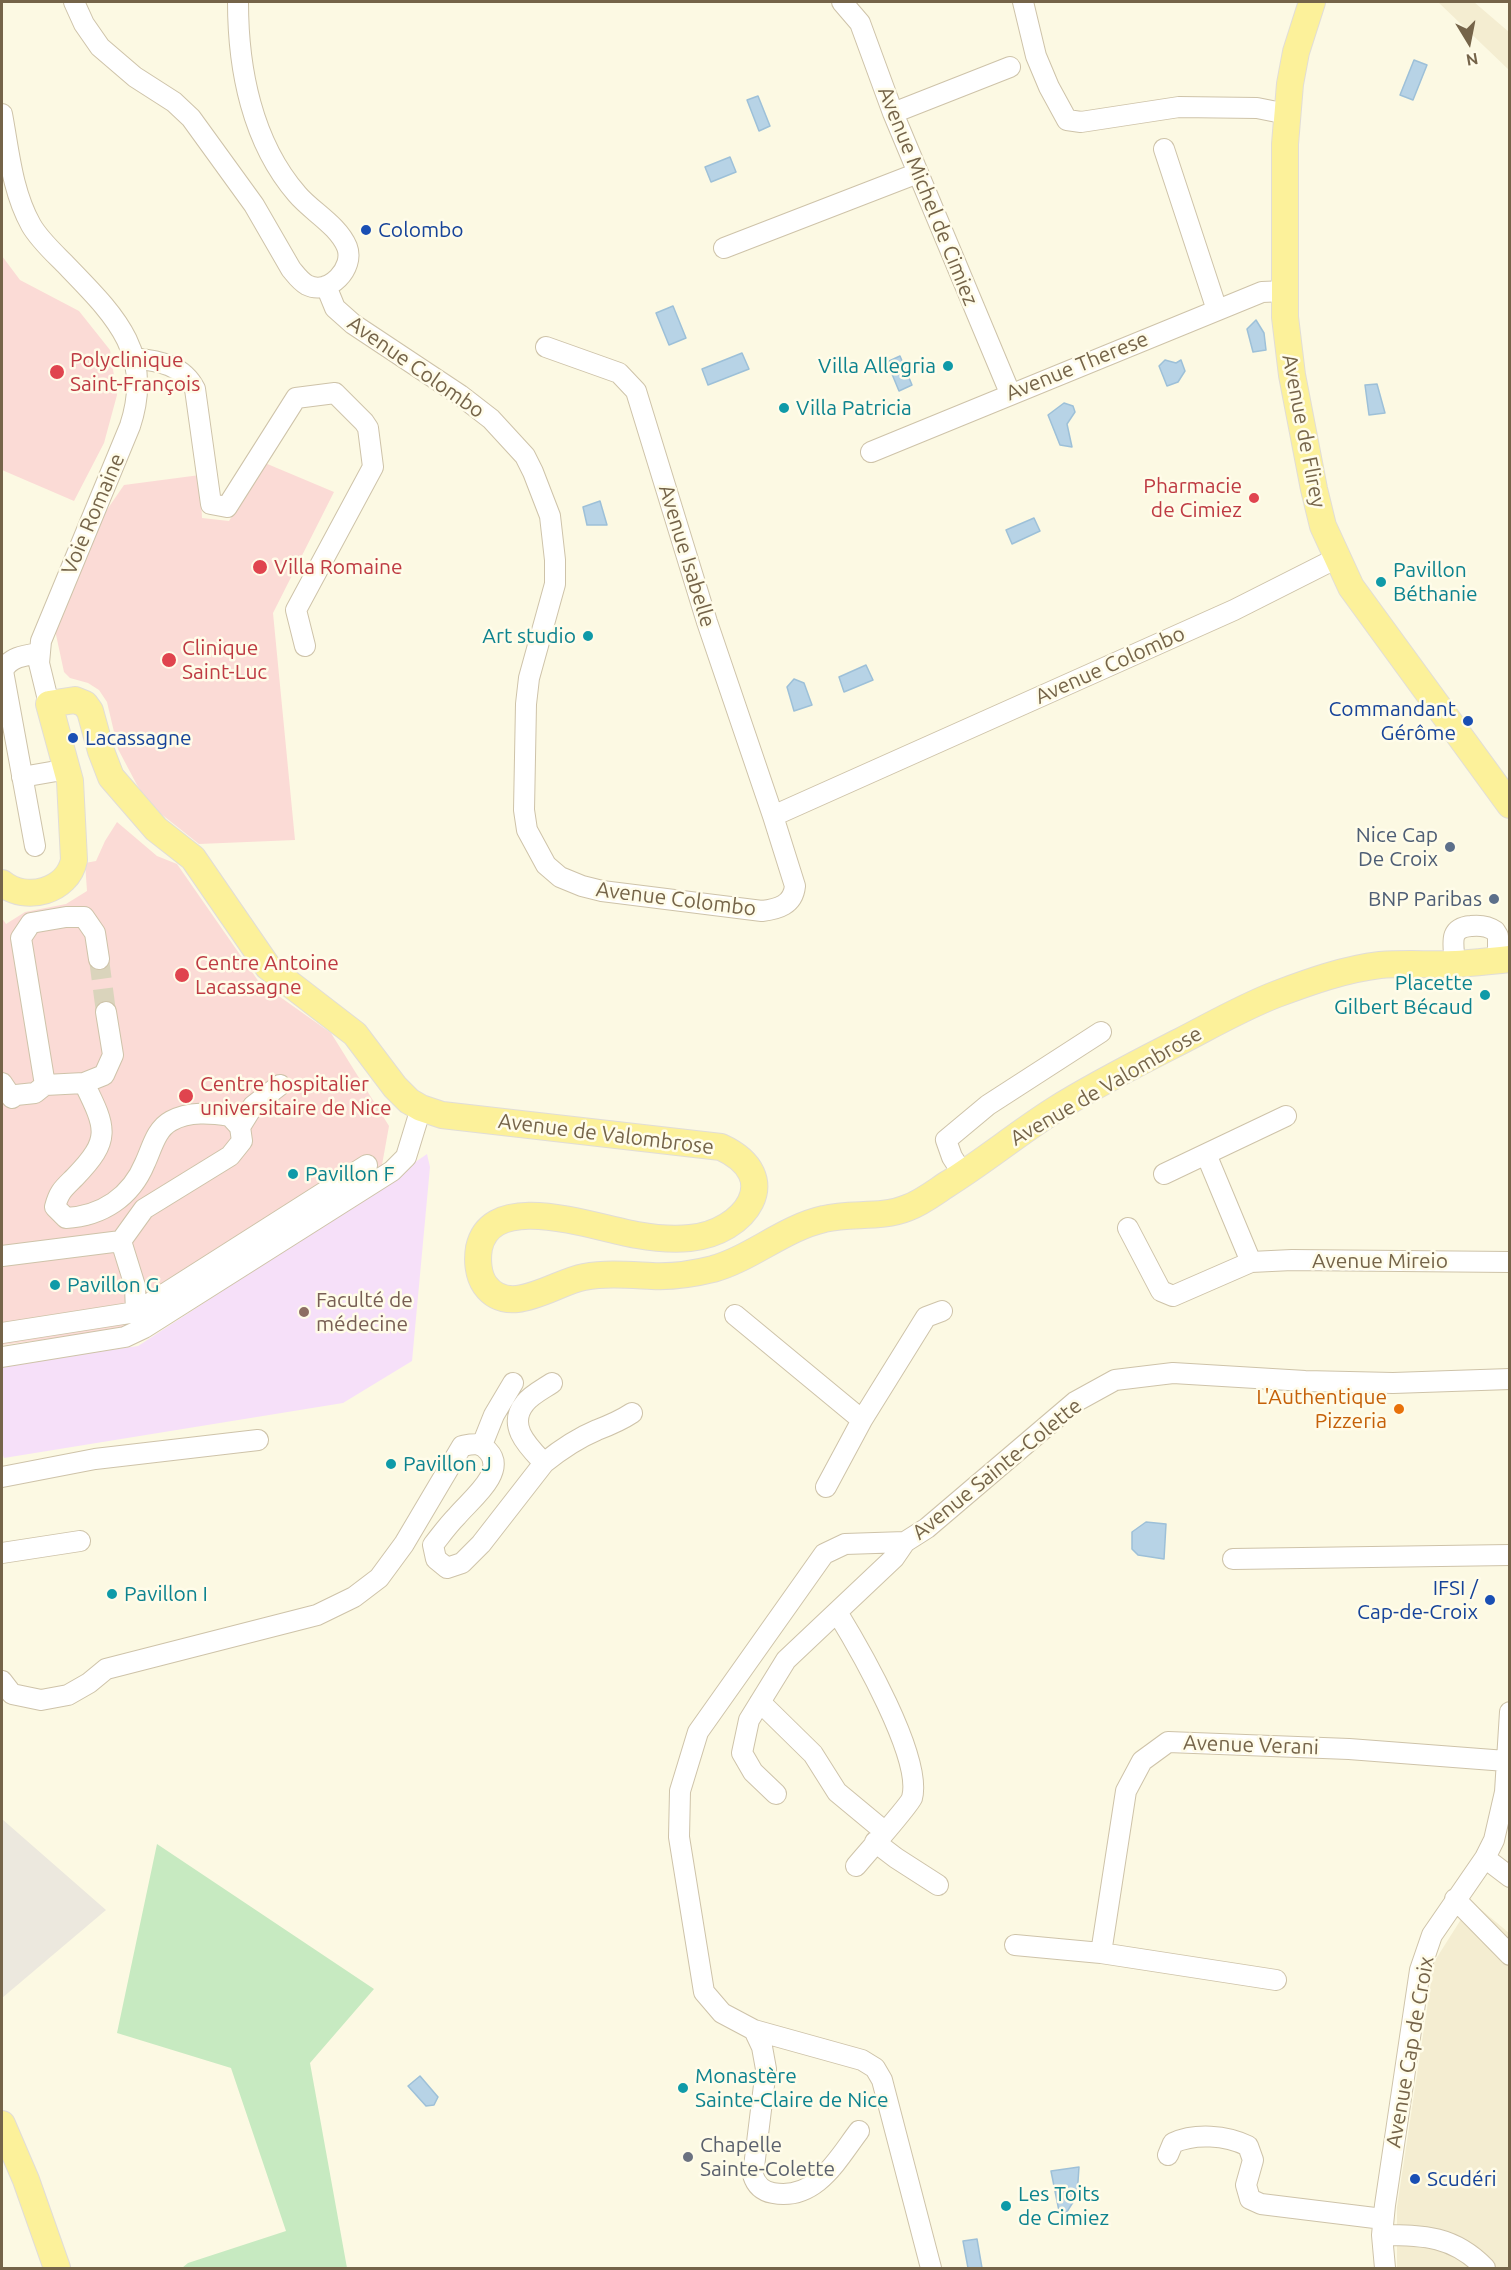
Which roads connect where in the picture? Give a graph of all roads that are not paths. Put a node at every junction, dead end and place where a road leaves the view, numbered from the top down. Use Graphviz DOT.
graph roads {
  1 [pos="74,2"];
  2 [pos="238,2"];
  3 [pos="842,2"];
  4 [pos="1023,2"];
  5 [pos="1312,2"];
  6 [pos="1010,67"];
  7 [pos="893,113"];
  8 [pos="2,114"];
  9 [pos="1287,114"];
  10 [pos="1164,149"];
  11 [pos="918,173"];
  12 [pos="724,249"];
  13 [pos="326,286"];
  14 [pos="1285,291"];
  15 [pos="1216,310"];
  16 [pos="546,347"];
  17 [pos="134,358"];
  18 [pos="1010,393"];
  19 [pos="871,452"];
  20 [pos="1337,558"];
  21 [pos="305,646"];
  22 [pos="39,653"];
  23 [pos="49,704"];
  24 [pos="68,769"];
  25 [pos="22,777"];
  26 [pos="1509,805"];
  27 [pos="773,816"];
  28 [pos="35,846"];
  29 [pos="2,883"];
  30 [pos="1505,957"];
  31 [pos="99,959"];
  32 [pos="1455,964"];
  33 [pos="106,1012"];
  34 [pos="1101,1032"];
  35 [pos="2,1083"];
  36 [pos="84,1083"];
  37 [pos="45,1085"];
  38 [pos="280,1085"];
  39 [pos="421,1108"];
  40 [pos="1286,1116"];
  41 [pos="240,1127"];
  42 [pos="1206,1154"];
  43 [pos="367,1165"];
  44 [pos="963,1174"];
  45 [pos="1164,1174"];
  46 [pos="1128,1228"];
  47 [pos="121,1241"];
  48 [pos="2,1256"];
  49 [pos="1251,1262"];
  50 [pos="1509,1262"];
  51 [pos="942,1311"];
  52 [pos="136,1312"];
  53 [pos="735,1315"];
  54 [pos="2,1333"];
  55 [pos="2,1357"];
  56 [pos="1509,1379"];
  57 [pos="513,1383"];
  58 [pos="552,1383"];
  59 [pos="632,1413"];
  60 [pos="862,1420"];
  61 [pos="258,1440"];
  62 [pos="482,1445"];
  63 [pos="544,1463"];
  64 [pos="2,1477"];
  65 [pos="826,1487"];
  66 [pos="80,1541"];
  67 [pos="905,1542"];
  68 [pos="2,1553"];
  69 [pos="1509,1555"];
  70 [pos="1233,1559"];
  71 [pos="837,1612"];
  72 [pos="2,1681"];
  73 [pos="760,1702"];
  74 [pos="1509,1712"];
  75 [pos="1506,1761"];
  76 [pos="776,1794"];
  77 [pos="880,1837"];
  78 [pos="1485,1858"];
  79 [pos="856,1866"];
  80 [pos="1509,1877"];
  81 [pos="938,1885"];
  82 [pos="1455,1899"];
  83 [pos="1015,1945"];
  84 [pos="1101,1953"];
  85 [pos="1509,1955"];
  86 [pos="1276,1980"];
  87 [pos="754,2030"];
  88 [pos="2,2124"];
  89 [pos="859,2131"];
  90 [pos="1168,2155"];
  91 [pos="1383,2227"];
  92 [pos="57,2268"];
  93 [pos="931,2268"];
  94 [pos="1385,2268"];
  95 [pos="1485,2268"];
  1 -- 13 [label="street"];
  2 -- 13 [label="street"];
  3 -- 7 [label="street, Avenue Michel de Cimiez"];
  4 -- 9 [label="street"];
  5 -- 9 [label="main road, Avenue de Flirey"];
  6 -- 7 [label="street"];
  7 -- 11 [label="street, Avenue Michel de Cimiez"];
  8 -- 17 [label="street, Voie Romaine"];
  9 -- 14 [label="main road, Avenue de Flirey"];
  10 -- 15 [label="street"];
  11 -- 12 [label="street"];
  11 -- 18 [label="street, Avenue Michel de Cimiez"];
  13 -- 27 [label="street, Avenue Colombo"];
  14 -- 15 [label="street, Avenue Therese"];
  14 -- 20 [label="main road, Avenue de Flirey"];
  15 -- 18 [label="street, Avenue Therese"];
  16 -- 27 [label="street, Avenue Isabelle"];
  17 -- 21 [label="street"];
  17 -- 22 [label="street, Voie Romaine"];
  18 -- 19 [label="street, Avenue Therese"];
  20 -- 26 [label="main road, Avenue de Flirey"];
  20 -- 27 [label="street, Avenue Colombo"];
  22 -- 23 [label="street, Voie Romaine"];
  22 -- 25 [label="street"];
  23 -- 24 [label="main road, Voie Romaine"];
  23 -- 39 [label="main road, Avenue de Valombrose"];
  24 -- 25 [label="street"];
  24 -- 29 [label="main road, Voie Romaine"];
  25 -- 28 [label="street"];
  30 -- 32 [label="main road, Avenue de Valombrose"];
  30 -- 32 [label="street"];
  31 -- 37 [label="street"];
  32 -- 44 [label="main road, Avenue de Valombrose"];
  33 -- 36 [label="street"];
  34 -- 44 [label="street"];
  35 -- 37 [label="street"];
  36 -- 37 [label="street"];
  36 -- 41 [label="street"];
  38 -- 41 [label="street"];
  39 -- 44 [label="main road, Avenue de Valombrose"];
  39 -- 55 [label="street"];
  40 -- 42 [label="street"];
  41 -- 47 [label="street"];
  42 -- 45 [label="street"];
  42 -- 49 [label="street"];
  43 -- 52 [label="street"];
  46 -- 49 [label="street, Avenue Mireio"];
  47 -- 48 [label="street"];
  47 -- 52 [label="street"];
  49 -- 50 [label="street, Avenue Mireio"];
  51 -- 60 [label="street"];
  52 -- 54 [label="street"];
  53 -- 60 [label="street"];
  56 -- 67 [label="street, Avenue Sainte-Colette"];
  57 -- 62 [label="street"];
  58 -- 63 [label="street"];
  59 -- 63 [label="street"];
  60 -- 65 [label="street"];
  61 -- 64 [label="street"];
  62 -- 63 [label="street"];
  62 -- 72 [label="street"];
  66 -- 68 [label="street"];
  67 -- 71 [label="street"];
  67 -- 87 [label="street, Avenue Sainte-Colette"];
  69 -- 70 [label="street"];
  71 -- 73 [label="street"];
  71 -- 77 [label="street"];
  73 -- 76 [label="street"];
  73 -- 77 [label="street"];
  74 -- 75 [label="street, Avenue Cap de Croix"];
  75 -- 78 [label="street, Avenue Cap de Croix"];
  75 -- 84 [label="street, Avenue Verani"];
  77 -- 79 [label="street"];
  77 -- 81 [label="street"];
  78 -- 80 [label="street"];
  78 -- 82 [label="street, Avenue Cap de Croix"];
  82 -- 85 [label="street"];
  82 -- 91 [label="street, Avenue Cap de Croix"];
  83 -- 84 [label="street"];
  84 -- 86 [label="street"];
  87 -- 89 [label="street"];
  87 -- 93 [label="street, Avenue Sainte-Colette"];
  88 -- 92 [label="main road"];
  90 -- 91 [label="street"];
  91 -- 94 [label="street, Avenue Cap de Croix"];
  91 -- 95 [label="street"];
}
